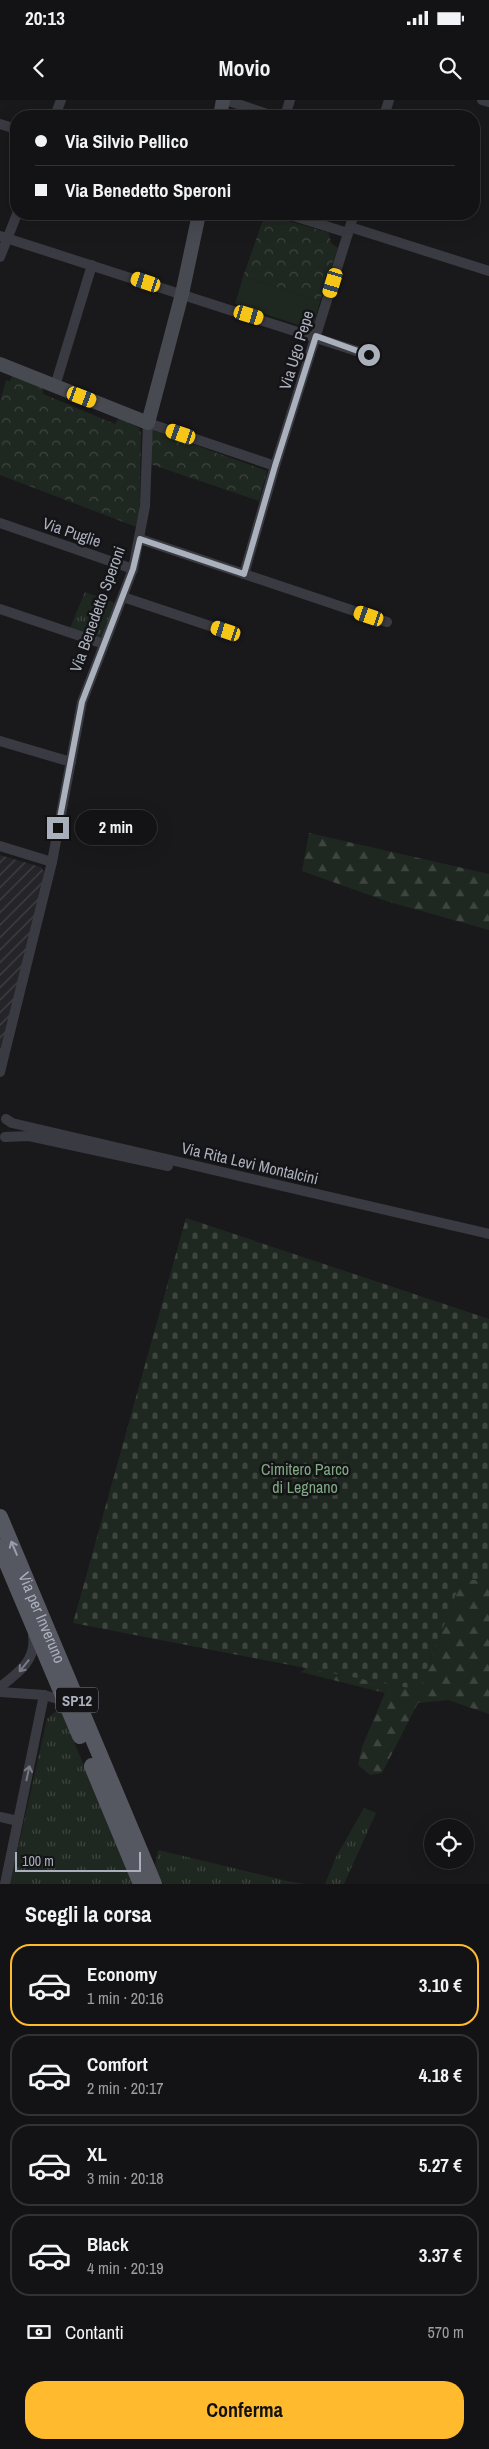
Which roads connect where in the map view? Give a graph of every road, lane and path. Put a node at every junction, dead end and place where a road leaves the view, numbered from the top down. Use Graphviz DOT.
graph roads {
  1 [pos="225,100"];
  2 [pos="482,100"];
  3 [pos="489,102"];
  4 [pos="254,110"];
  5 [pos="14,220"];
  6 [pos="198,220"];
  7 [pos="310,220"];
  8 [pos="352,220"];
  9 [pos="349,230"];
  10 [pos="4,237"];
  11 [pos="0,256"];
  12 [pos="92,265"];
  13 [pos="489,271"];
  14 [pos="182,294"];
  15 [pos="316,336"];
  16 [pos="369,355"];
  17 [pos="0,364"];
  18 [pos="55,386"];
  19 [pos="148,423"];
  20 [pos="275,466"];
  21 [pos="0,523"];
  22 [pos="140,539"];
  23 [pos="133,569"];
  24 [pos="244,574"];
  25 [pos="123,597"];
  26 [pos="0,610"];
  27 [pos="387,622"];
  28 [pos="226,631"];
  29 [pos="104,644"];
  30 [pos="0,742"];
  31 [pos="70,762"];
  32 [pos="0,846"];
  33 [pos="52,862"];
  34 [pos="0,1072"];
  35 [pos="2,1115"];
  36 [pos="2,1138"];
  37 [pos="489,1234"];
  38 [pos="489,1240"];
  39 [pos="0,1517"];
  40 [pos="0,1547"];
  41 [pos="0,1557"];
  42 [pos="0,1687"];
  43 [pos="0,1692"];
  44 [pos="44,1695"];
  45 [pos="66,1701"];
  46 [pos="0,1817"];
  47 [pos="18,1821"];
  48 [pos="5,1884"];
  49 [pos="141,1884"];
  50 [pos="154,1884"];
  1 -- 4 [label="street"];
  2 -- 3 [label="street"];
  5 -- 10 [label="street"];
  6 -- 14 [label="street, Via Benedetto Speroni"];
  7 -- 9 [label="street"];
  8 -- 9 [label="street, Via Ugo Pepe"];
  9 -- 13 [label="street"];
  9 -- 15 [label="street, Via Ugo Pepe"];
  10 -- 11 [label="street"];
  10 -- 12 [label="street"];
  12 -- 14 [label="street"];
  12 -- 18 [label="street"];
  14 -- 15 [label="street"];
  14 -- 19 [label="street, Via Benedetto Speroni"];
  15 -- 16 [label="street"];
  15 -- 20 [label="street, Via Ugo Pepe"];
  17 -- 18 [label="street"];
  18 -- 19 [label="street"];
  19 -- 20 [label="street"];
  19 -- 22 [label="street, Via Benedetto Speroni"];
  20 -- 24 [label="street, Via Ugo Pepe"];
  21 -- 23 [label="street, Via Puglie"];
  22 -- 23 [label="street, Via Benedetto Speroni"];
  22 -- 24 [label="street"];
  23 -- 25 [label="street, Via Benedetto Speroni"];
  24 -- 27 [label="street"];
  25 -- 28 [label="street"];
  25 -- 29 [label="street, Via Benedetto Speroni"];
  26 -- 29 [label="street"];
  29 -- 31 [label="street, Via Benedetto Speroni"];
  30 -- 31 [label="street"];
  31 -- 33 [label="street, Via Benedetto Speroni"];
  32 -- 33 [label="street"];
  33 -- 34 [label="street, Via Benedetto Speroni"];
  35 -- 36 [label="street"];
  35 -- 37 [label="street, Via Rita Levi Montalcini"];
  36 -- 38 [label="street, Via Rita Levi Montalcini"];
  50 -- 39 [label="main road, Via per Inveruno / SP12, one-way"];
  40 -- 45 [label="main road, Via per Inveruno / SP12"];
  41 -- 42 [label="street, one-way"];
  43 -- 44 [label="street"];
  44 -- 45 [label="street"];
  47 -- 44 [label="street, one-way"];
  45 -- 49 [label="main road, Via per Inveruno / SP12"];
  46 -- 47 [label="street"];
  47 -- 48 [label="street"];
}
